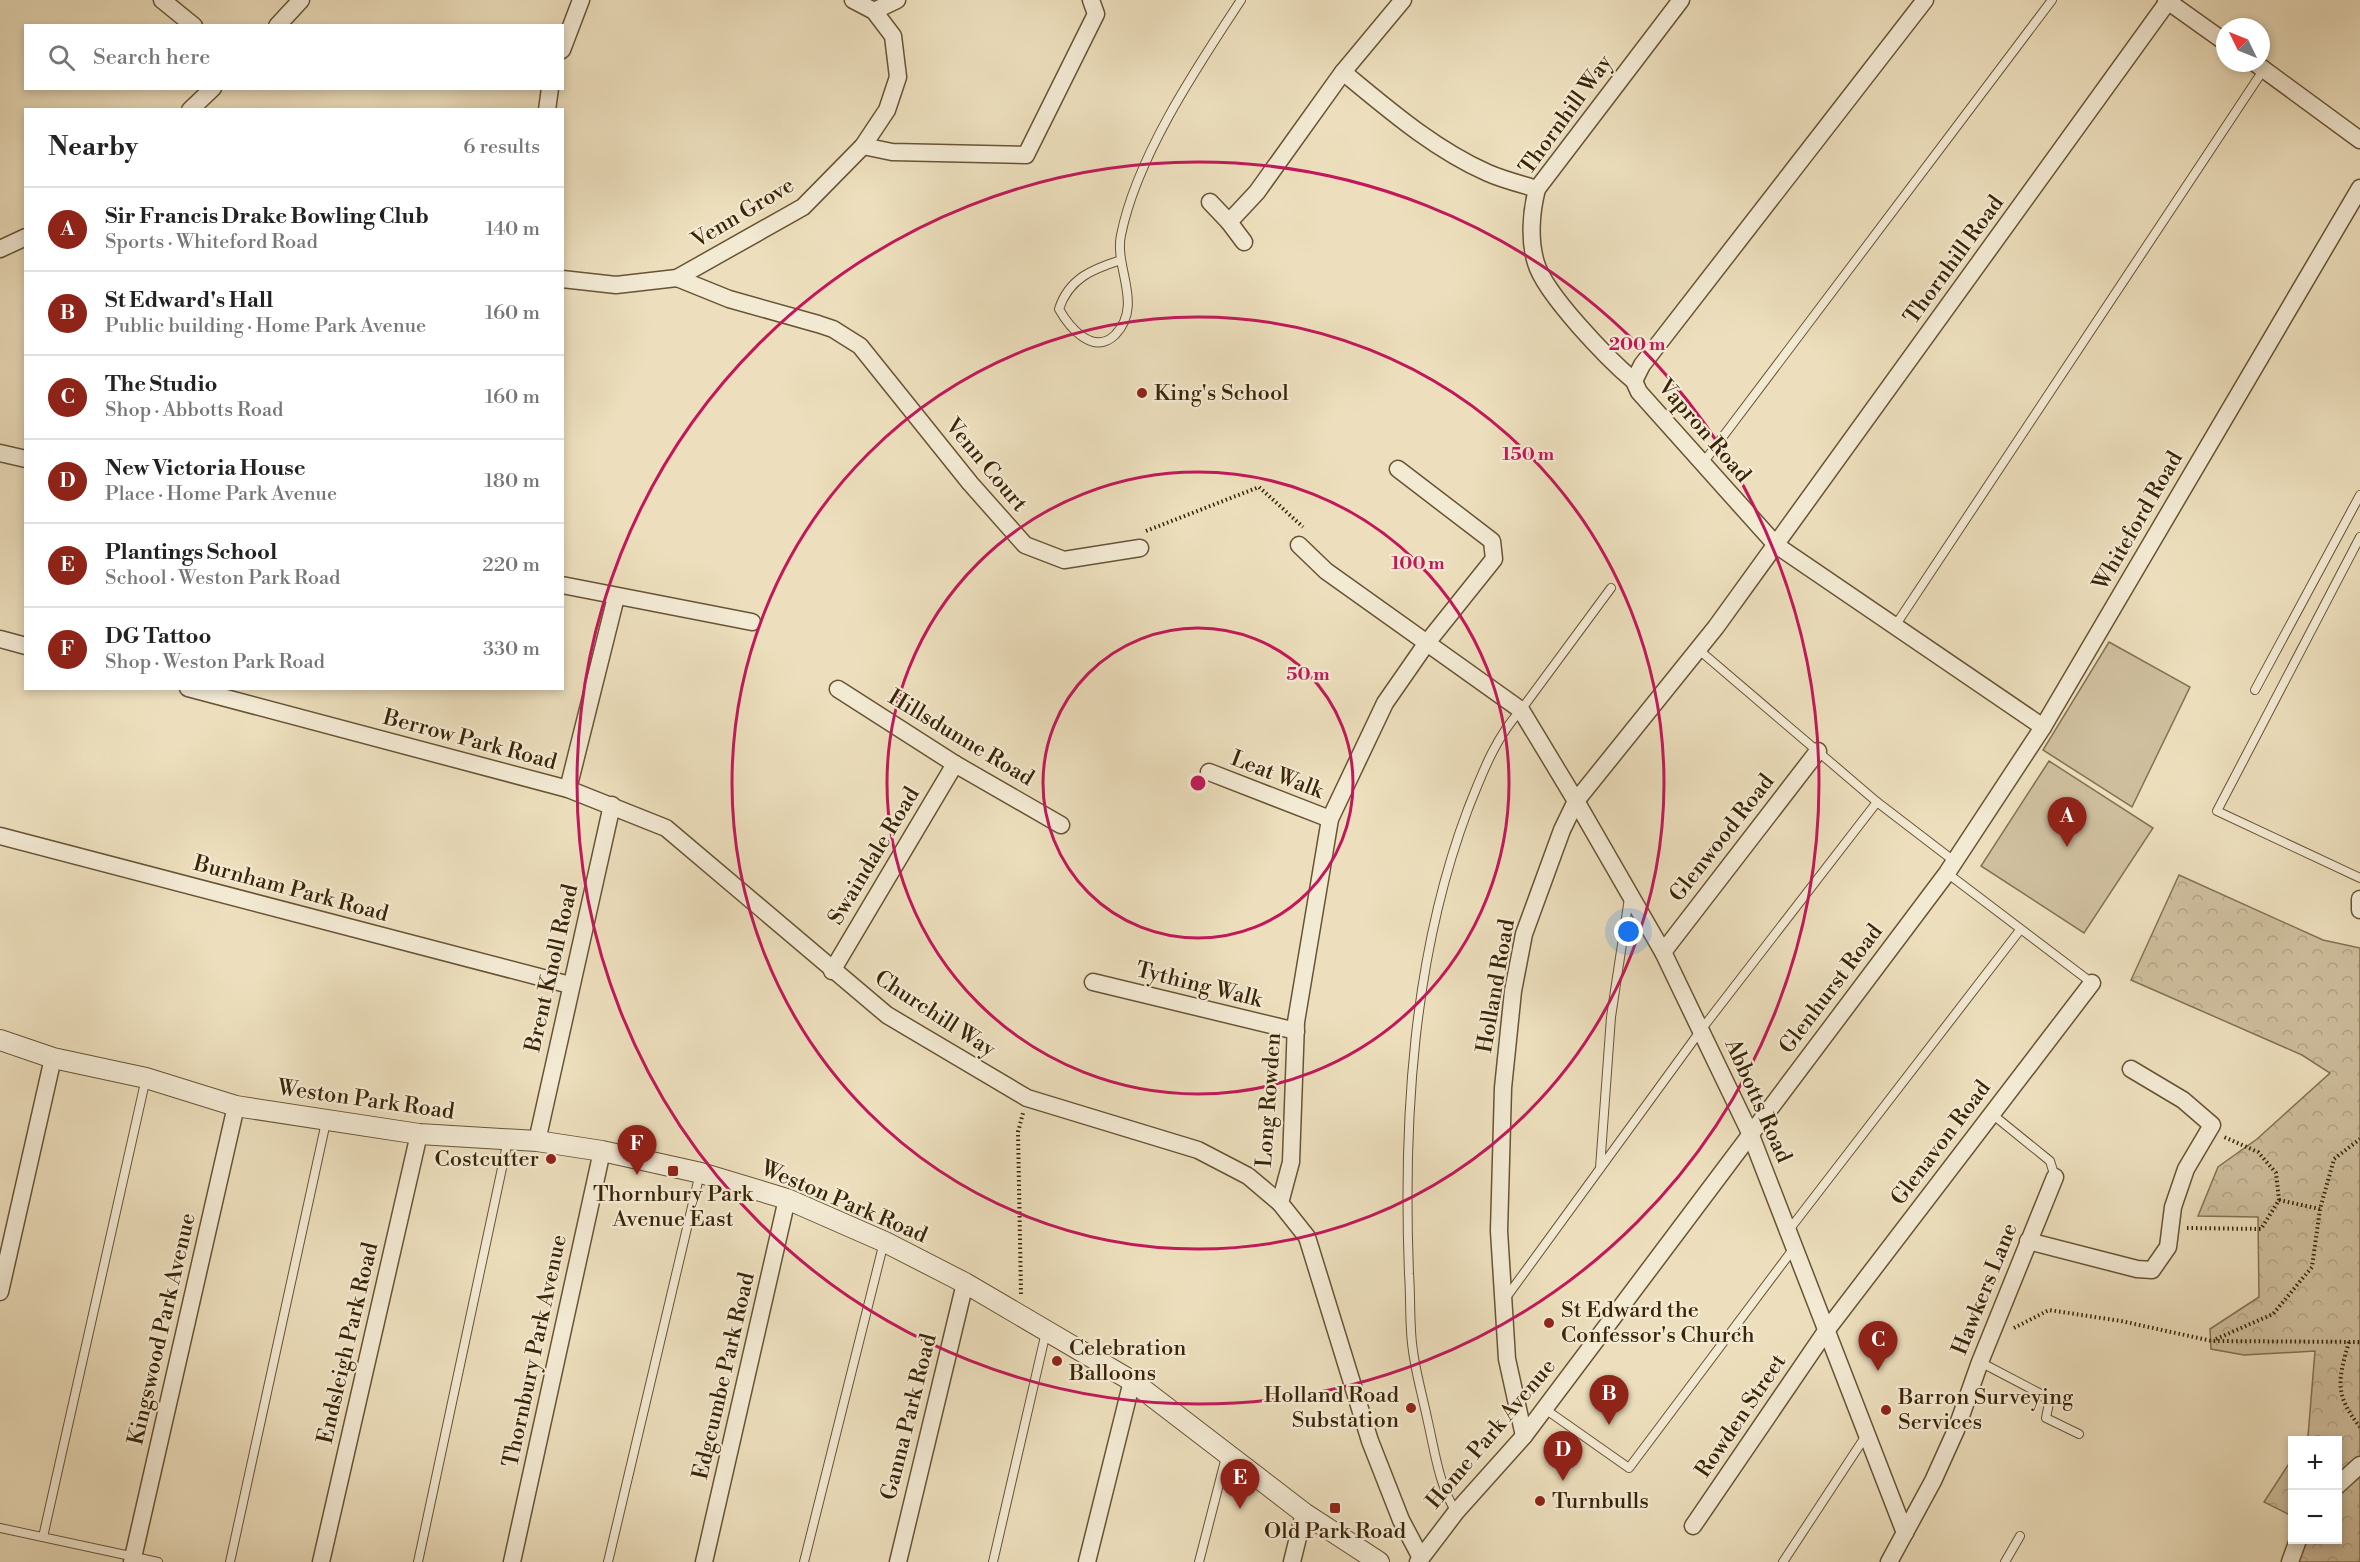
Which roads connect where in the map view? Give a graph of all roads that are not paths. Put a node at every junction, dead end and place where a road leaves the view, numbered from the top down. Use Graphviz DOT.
graph roads {
  1 [pos="162,0"];
  2 [pos="301,0"];
  3 [pos="582,0"];
  4 [pos="853,0"];
  5 [pos="897,0"];
  6 [pos="1091,0"];
  7 [pos="1241,0"];
  8 [pos="1403,0"];
  9 [pos="1681,0"];
  10 [pos="1925,0"];
  11 [pos="2052,0"];
  12 [pos="2168,1"];
  13 [pos="874,11"];
  14 [pos="192,24"];
  15 [pos="279,24"];
  16 [pos="2216,36"];
  17 [pos="564,45"];
  18 [pos="1344,72"];
  19 [pos="2256,72"];
  20 [pos="2268,72"];
  21 [pos="211,90"];
  22 [pos="550,90"];
  23 [pos="192,108"];
  24 [pos="547,108"];
  25 [pos="2360,141"];
  26 [pos="863,146"];
  27 [pos="2360,188"];
  28 [pos="1537,189"];
  29 [pos="1210,202"];
  30 [pos="1229,222"];
  31 [pos="24,238"];
  32 [pos="1244,242"];
  33 [pos="0,249"];
  34 [pos="1121,260"];
  35 [pos="677,278"];
  36 [pos="564,279"];
  37 [pos="1634,381"];
  38 [pos="0,453"];
  39 [pos="24,459"];
  40 [pos="1703,463"];
  41 [pos="1398,469"];
  42 [pos="2360,495"];
  43 [pos="2360,537"];
  44 [pos="1305,539"];
  45 [pos="1139,541"];
  46 [pos="1776,545"];
  47 [pos="564,585"];
  48 [pos="1611,588"];
  49 [pos="616,597"];
  50 [pos="752,622"];
  51 [pos="1895,626"];
  52 [pos="0,639"];
  53 [pos="1426,644"];
  54 [pos="24,645"];
  55 [pos="1699,650"];
  56 [pos="838,688"];
  57 [pos="196,690"];
  58 [pos="2255,690"];
  59 [pos="1521,710"];
  60 [pos="2043,727"];
  61 [pos="1818,751"];
  62 [pos="955,764"];
  63 [pos="1209,772"];
  64 [pos="568,789"];
  65 [pos="1576,801"];
  66 [pos="1877,802"];
  67 [pos="612,805"];
  68 [pos="1330,819"];
  69 [pos="1061,825"];
  70 [pos="0,836"];
  71 [pos="1951,867"];
  72 [pos="2360,878"];
  73 [pos="1630,894"];
  74 [pos="2360,899"];
  75 [pos="2360,910"];
  76 [pos="2020,930"];
  77 [pos="1663,952"];
  78 [pos="832,971"];
  79 [pos="1093,982"];
  80 [pos="2092,983"];
  81 [pos="570,985"];
  82 [pos="1701,1030"];
  83 [pos="1296,1031"];
  84 [pos="0,1040"];
  85 [pos="53,1058"];
  86 [pos="2131,1069"];
  87 [pos="146,1078"];
  88 [pos="236,1106"];
  89 [pos="1992,1114"];
  90 [pos="326,1122"];
  91 [pos="1750,1133"];
  92 [pos="420,1134"];
  93 [pos="508,1140"];
  94 [pos="537,1141"];
  95 [pos="602,1150"];
  96 [pos="1600,1168"];
  97 [pos="701,1173"];
  98 [pos="2055,1177"];
  99 [pos="787,1199"];
  100 [pos="1280,1203"];
  101 [pos="1792,1238"];
  102 [pos="2028,1241"];
  103 [pos="885,1242"];
  104 [pos="965,1283"];
  105 [pos="0,1292"];
  106 [pos="1503,1301"];
  107 [pos="1826,1331"];
  108 [pos="1046,1332"];
  109 [pos="1980,1362"];
  110 [pos="1132,1381"];
  111 [pos="1545,1409"];
  112 [pos="1867,1434"];
  113 [pos="2079,1434"];
  114 [pos="1524,1436"];
  115 [pos="1227,1453"];
  116 [pos="2360,1465"];
  117 [pos="2342,1481"];
  118 [pos="1456,1512"];
  119 [pos="1304,1513"];
  120 [pos="1693,1526"];
  121 [pos="0,1528"];
  122 [pos="1905,1533"];
  123 [pos="2020,1536"];
  124 [pos="43,1537"];
  125 [pos="2296,1544"];
  126 [pos="133,1559"];
  127 [pos="1419,1559"];
  128 [pos="158,1562"];
  129 [pos="230,1562"];
  130 [pos="321,1562"];
  131 [pos="418,1562"];
  132 [pos="512,1562"];
  133 [pos="608,1562"];
  134 [pos="704,1562"];
  135 [pos="804,1562"];
  136 [pos="898,1562"];
  137 [pos="993,1562"];
  138 [pos="1087,1562"];
  139 [pos="1199,1562"];
  140 [pos="1292,1562"];
  141 [pos="1379,1562"];
  142 [pos="1782,1562"];
  143 [pos="1889,1562"];
  144 [pos="2005,1562"];
  145 [pos="2290,1562"];
  1 -- 14 [label="street"];
  2 -- 15 [label="street"];
  3 -- 17 [label="street"];
  4 -- 13 [label="street, Venn Grove"];
  5 -- 13 [label="street"];
  6 -- 26 [label="street"];
  7 -- 34 [label="lane"];
  8 -- 18 [label="street"];
  9 -- 28 [label="street, Thornhill Way"];
  10 -- 37 [label="street, Vapron Road"];
  11 -- 40 [label="lane"];
  12 -- 16 [label="street"];
  12 -- 46 [label="street, Thornhill Road"];
  13 -- 26 [label="street, Venn Grove"];
  18 -- 28 [label="street"];
  18 -- 30 [label="street"];
  19 -- 51 [label="lane"];
  20 -- 25 [label="street"];
  21 -- 23 [label="street"];
  22 -- 24 [label="street"];
  26 -- 35 [label="street, Venn Grove"];
  27 -- 60 [label="street, Whiteford Road"];
  28 -- 37 [label="street, Thornhill Way"];
  29 -- 30 [label="street"];
  30 -- 32 [label="street"];
  31 -- 33 [label="street"];
  34 -- 34 [label="lane"];
  35 -- 36 [label="street, Venn Grove"];
  35 -- 45 [label="street, Venn Court"];
  37 -- 40 [label="street, Vapron Road"];
  38 -- 39 [label="street"];
  40 -- 46 [label="street, Vapron Road"];
  41 -- 53 [label="street, Long Rowden"];
  42 -- 58 [label="lane"];
  43 -- 72 [label="lane"];
  44 -- 53 [label="street"];
  46 -- 51 [label="street, Vapron Road"];
  46 -- 55 [label="street, Holland Road"];
  47 -- 49 [label="street"];
  48 -- 59 [label="lane"];
  49 -- 50 [label="street"];
  49 -- 64 [label="street"];
  51 -- 60 [label="street, Vapron Road"];
  52 -- 54 [label="street"];
  53 -- 59 [label="street"];
  53 -- 68 [label="street, Long Rowden"];
  55 -- 61 [label="lane"];
  55 -- 65 [label="street, Holland Road"];
  56 -- 62 [label="street, Hillsdunne Road"];
  57 -- 64 [label="street, Berrow Park Road"];
  59 -- 65 [label="street, Abbotts Road"];
  59 -- 118 [label="lane"];
  60 -- 71 [label="street, Whiteford Road"];
  61 -- 66 [label="lane"];
  61 -- 77 [label="street, Glenwood Road"];
  62 -- 69 [label="street, Hillsdunne Road"];
  62 -- 78 [label="street, Swaindale Road"];
  63 -- 68 [label="street, Leat Walk"];
  64 -- 67 [label="street, Churchill Way"];
  65 -- 73 [label="street, Abbotts Road"];
  65 -- 106 [label="street, Holland Road"];
  66 -- 71 [label="lane"];
  66 -- 82 [label="lane"];
  67 -- 78 [label="street, Churchill Way"];
  67 -- 81 [label="street, Brent Knoll Road"];
  68 -- 83 [label="street, Long Rowden"];
  70 -- 81 [label="street, Burnham Park Road"];
  71 -- 76 [label="lane"];
  71 -- 91 [label="street, Glenhurst Road"];
  73 -- 77 [label="street, Abbotts Road"];
  73 -- 96 [label="lane"];
  74 -- 75 [label="street"];
  76 -- 80 [label="lane"];
  76 -- 101 [label="lane"];
  77 -- 82 [label="street, Abbotts Road"];
  78 -- 100 [label="street, Churchill Way"];
  79 -- 83 [label="street, Tything Walk"];
  80 -- 89 [label="street, Glenavon Road"];
  81 -- 94 [label="street, Brent Knoll Road"];
  82 -- 91 [label="street, Abbotts Road"];
  82 -- 96 [label="lane"];
  83 -- 100 [label="street, Long Rowden"];
  84 -- 85 [label="street, Weston Park Road"];
  85 -- 87 [label="street, Weston Park Road"];
  85 -- 105 [label="street"];
  86 -- 102 [label="street"];
  87 -- 88 [label="street, Weston Park Road"];
  87 -- 124 [label="lane"];
  88 -- 90 [label="street, Weston Park Road"];
  88 -- 126 [label="street, Kingswood Park Avenue"];
  89 -- 98 [label="lane, Hawkers Lane"];
  89 -- 107 [label="street, Glenavon Road"];
  90 -- 92 [label="street, Weston Park Road"];
  90 -- 129 [label="lane"];
  91 -- 101 [label="street, Abbotts Road"];
  91 -- 111 [label="street, Home Park Avenue"];
  92 -- 93 [label="street, Weston Park Road"];
  92 -- 130 [label="street, Endsleigh Park Road"];
  93 -- 94 [label="street, Weston Park Road"];
  93 -- 131 [label="lane"];
  94 -- 95 [label="street, Weston Park Road"];
  95 -- 97 [label="street, Weston Park Road"];
  95 -- 132 [label="street, Thornbury Park Avenue"];
  96 -- 106 [label="lane"];
  97 -- 99 [label="street, Weston Park Road"];
  97 -- 133 [label="lane"];
  98 -- 102 [label="street, Hawkers Lane"];
  99 -- 103 [label="street, Weston Park Road"];
  99 -- 134 [label="street, Edgcumbe Park Road"];
  100 -- 127 [label="street"];
  101 -- 107 [label="street, Abbotts Road"];
  101 -- 111 [label="lane"];
  102 -- 109 [label="street, Hawkers Lane"];
  103 -- 104 [label="street, Weston Park Road"];
  103 -- 135 [label="lane"];
  104 -- 108 [label="street, Weston Park Road"];
  104 -- 136 [label="street, Ganna Park Road"];
  106 -- 114 [label="street, Holland Road"];
  107 -- 112 [label="street, Abbotts Road"];
  107 -- 120 [label="street, Rowden Street"];
  108 -- 110 [label="street, Weston Park Road"];
  108 -- 137 [label="lane"];
  109 -- 113 [label="lane"];
  109 -- 122 [label="street, Hawkers Lane"];
  110 -- 115 [label="street, Weston Park Road"];
  110 -- 138 [label="street"];
  111 -- 114 [label="street, Home Park Avenue"];
  112 -- 122 [label="street, Abbotts Road"];
  112 -- 142 [label="lane"];
  114 -- 118 [label="street, Home Park Avenue"];
  115 -- 119 [label="street, Weston Park Road"];
  115 -- 139 [label="lane"];
  116 -- 117 [label="street"];
  118 -- 127 [label="street, Home Park Avenue"];
  119 -- 140 [label="street"];
  119 -- 141 [label="street, Weston Park Road"];
  121 -- 124 [label="lane"];
  122 -- 143 [label="street, Hawkers Lane"];
  123 -- 144 [label="lane"];
  124 -- 126 [label="lane"];
  125 -- 145 [label="street"];
  126 -- 128 [label="lane"];
}
